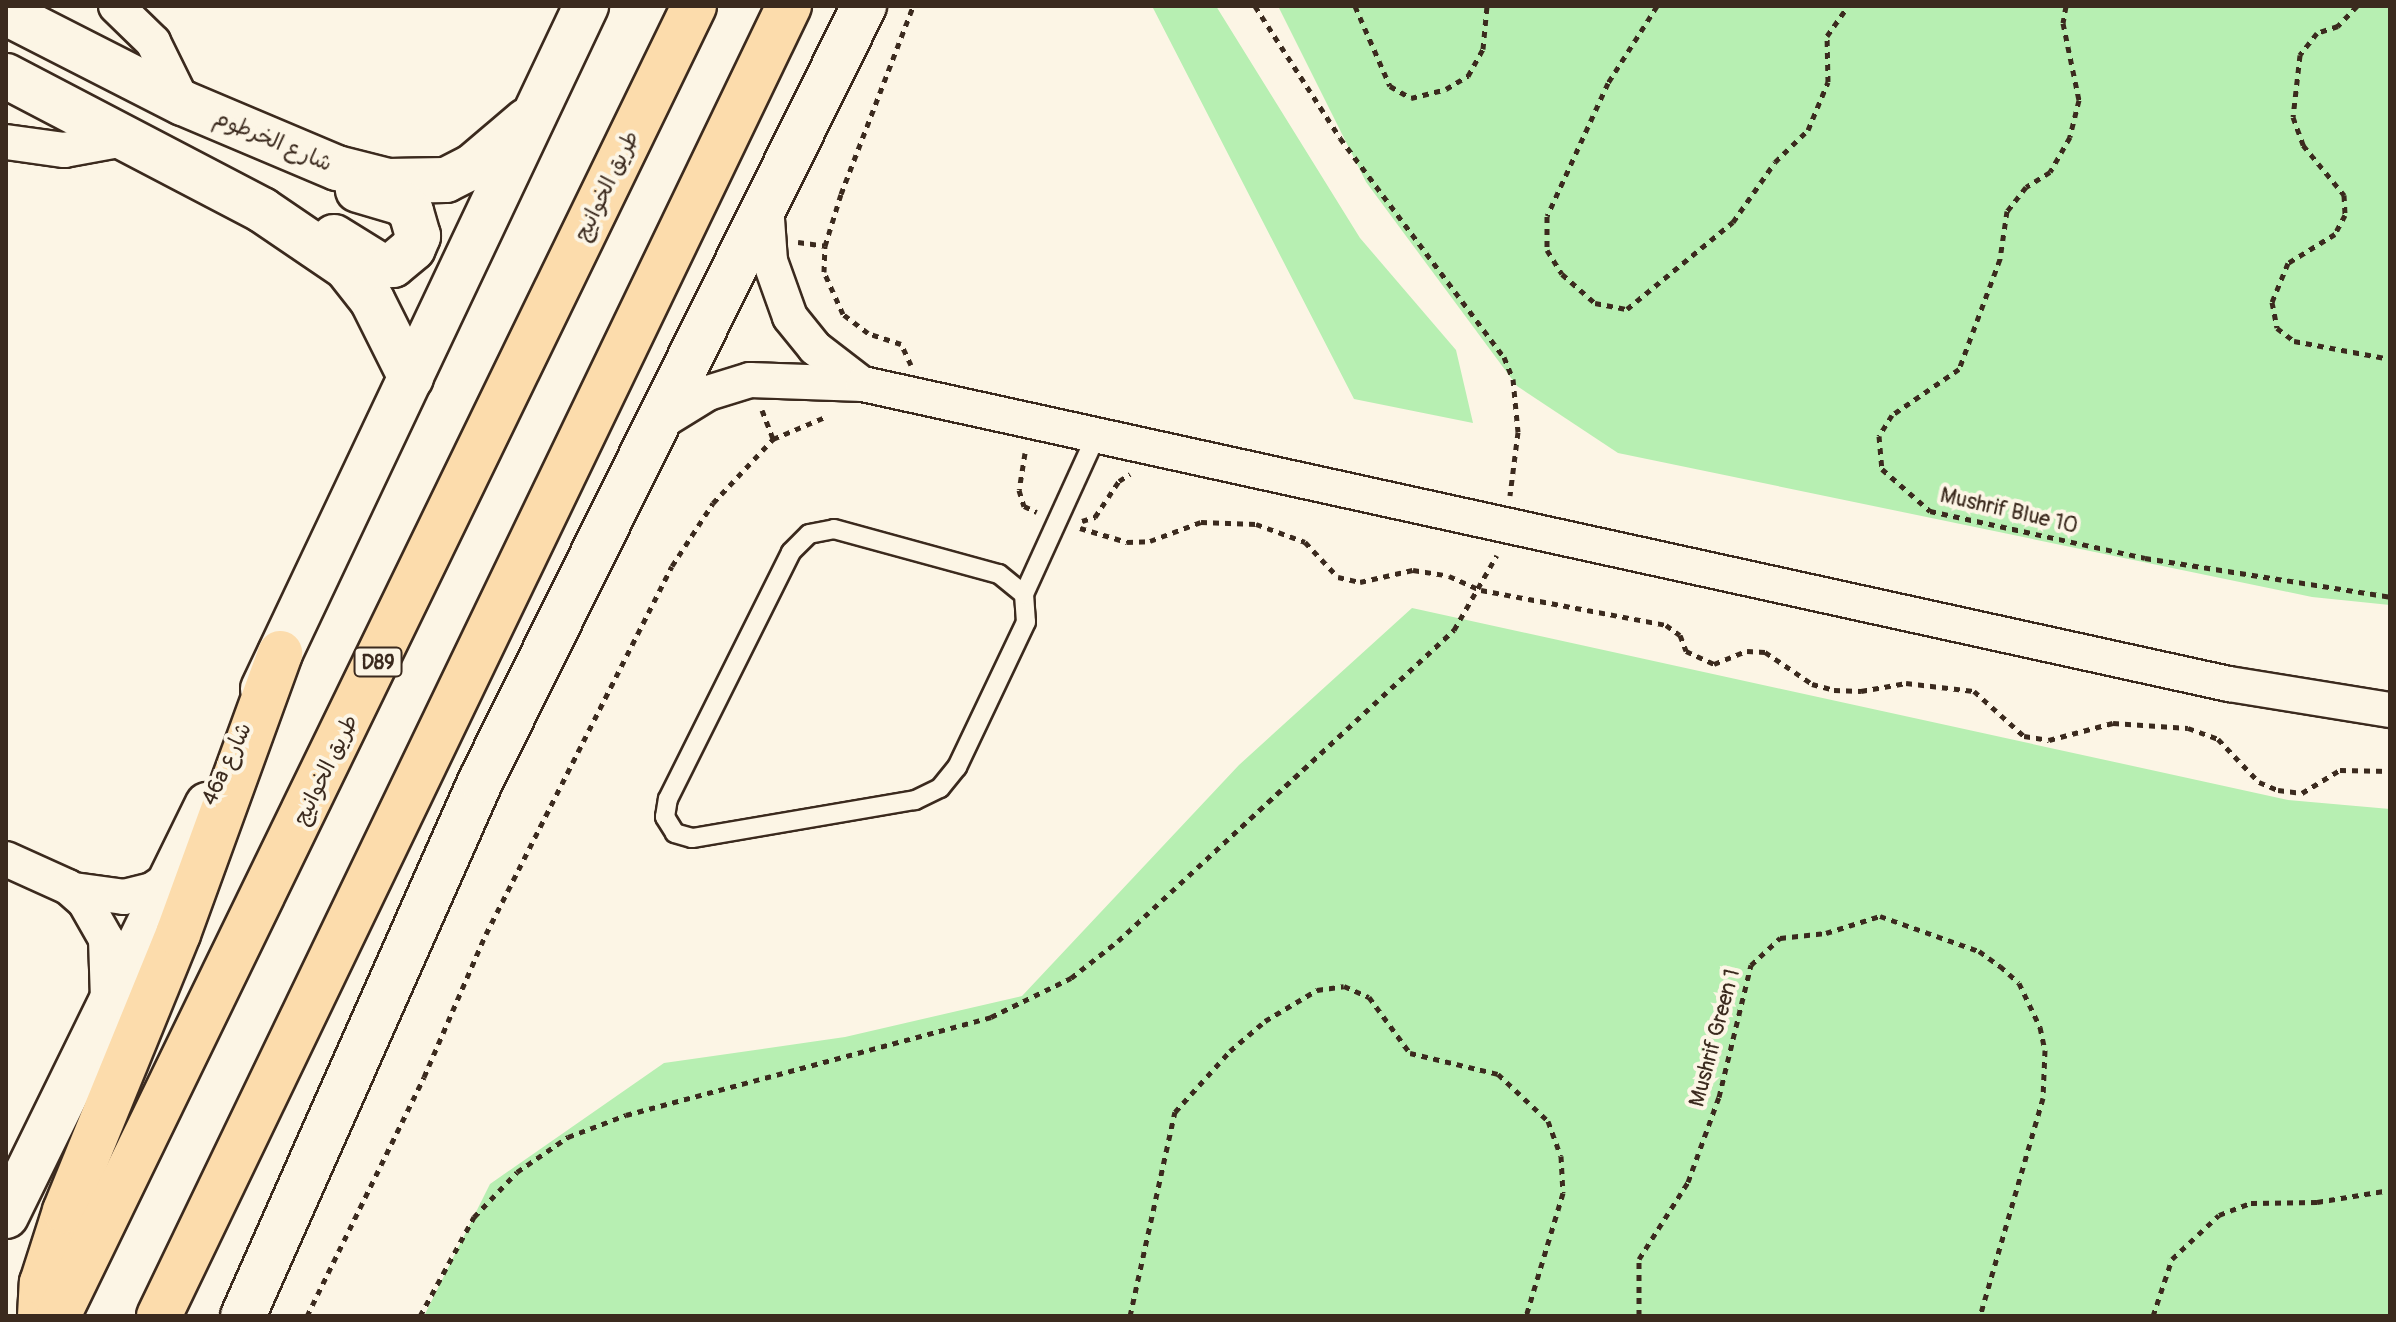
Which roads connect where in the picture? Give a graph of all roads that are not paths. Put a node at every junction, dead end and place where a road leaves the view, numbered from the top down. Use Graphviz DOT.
graph roads {
  1 [pos="116,6"];
  2 [pos="586,6"];
  3 [pos="694,6"];
  4 [pos="789,6"];
  5 [pos="864,6"];
  6 [pos="6,13"];
  7 [pos="6,76"];
  8 [pos="183,103"];
  9 [pos="537,112"];
  10 [pos="124,139"];
  11 [pos="6,142"];
  12 [pos="299,151"];
  13 [pos="766,202"];
  14 [pos="262,210"];
  15 [pos="411,378"];
  16 [pos="863,384"];
  17 [pos="656,425"];
  18 [pos="1096,436"];
  19 [pos="1024,594"];
  20 [pos="280,653"];
  21 [pos="2390,710"];
  22 [pos="6,859"];
  23 [pos="174,875"];
  24 [pos="74,890"];
  25 [pos="103,1022"];
  26 [pos="6,1216"];
  27 [pos="40,1316"];
  28 [pos="58,1316"];
  29 [pos="159,1316"];
  30 [pos="243,1316"];
  1 -- 8 [label="street"];
  2 -- 9 [label="street, 46a شارع"];
  3 -- 28 [label="highway, طريق الخوانيج / D89"];
  4 -- 29 [label="highway"];
  5 -- 13 [label="street"];
  6 -- 8 [label="street, شارع الخرطوم"];
  7 -- 10 [label="street"];
  8 -- 12 [label="street, شارع الخرطوم"];
  9 -- 12 [label="street, شارع الخرطوم"];
  9 -- 15 [label="street, 46a شارع"];
  10 -- 11 [label="street"];
  10 -- 14 [label="street"];
  12 -- 14 [label="street"];
  13 -- 16 [label="street"];
  13 -- 17 [label="street"];
  14 -- 15 [label="street"];
  15 -- 20 [label="street, 46a شارع"];
  16 -- 17 [label="street"];
  16 -- 18 [label="street"];
  17 -- 30 [label="street"];
  18 -- 19 [label="lane"];
  18 -- 21 [label="street"];
  19 -- 19 [label="lane"];
  20 -- 23 [label="street, 46a شارع"];
  20 -- 27 [label="highway"];
  22 -- 24 [label="street"];
  23 -- 24 [label="street"];
  23 -- 25 [label="street, 46a شارع"];
  24 -- 25 [label="street, 46a شارع"];
  25 -- 26 [label="street, 46a شارع"];
}
